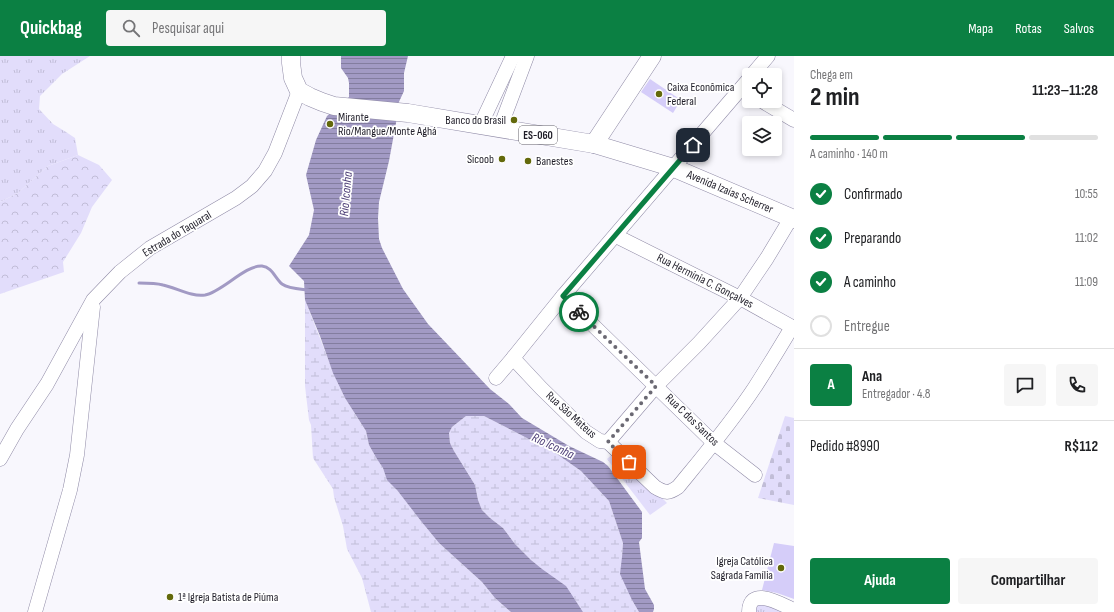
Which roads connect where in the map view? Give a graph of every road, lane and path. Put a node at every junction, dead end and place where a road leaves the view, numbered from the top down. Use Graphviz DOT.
graph roads {
  1 [pos="513,56"];
  2 [pos="527,56"];
  3 [pos="768,56"];
  4 [pos="290,58"];
  5 [pos="648,58"];
  6 [pos="758,68"];
  7 [pos="299,91"];
  8 [pos="742,92"];
  9 [pos="774,108"];
  10 [pos="794,120"];
  11 [pos="481,124"];
  12 [pos="500,128"];
  13 [pos="594,144"];
  14 [pos="674,168"];
  15 [pos="793,218"];
  16 [pos="616,236"];
  17 [pos="563,296"];
  18 [pos="740,298"];
  19 [pos="93,300"];
  20 [pos="793,327"];
  21 [pos="514,358"];
  22 [pos="496,378"];
  23 [pos="656,386"];
  24 [pos="608,442"];
  25 [pos="714,443"];
  26 [pos="0,459"];
  27 [pos="755,475"];
  28 [pos="750,606"];
  29 [pos="794,610"];
  30 [pos="35,612"];
  1 -- 11 [label="street"];
  2 -- 12 [label="street"];
  3 -- 6 [label="street"];
  4 -- 7 [label="main road"];
  5 -- 13 [label="main road"];
  7 -- 11 [label="main road, Avenida Izaías Scherrer / ES-060"];
  7 -- 19 [label="street, Estrada do Taquaral"];
  8 -- 14 [label="street"];
  9 -- 10 [label="street"];
  11 -- 12 [label="main road, Avenida Izaías Scherrer / ES-060"];
  12 -- 13 [label="main road, Avenida Izaías Scherrer / ES-060"];
  13 -- 14 [label="main road, Avenida Izaías Scherrer / ES-060"];
  14 -- 15 [label="main road, Avenida Izaías Scherrer / ES-060"];
  14 -- 16 [label="street"];
  15 -- 18 [label="street"];
  16 -- 17 [label="street"];
  16 -- 18 [label="street, Rua Herminia C. Gonçalves"];
  17 -- 21 [label="street"];
  17 -- 23 [label="street, Rua C dos Santos"];
  18 -- 20 [label="street, Rua Herminia C. Gonçalves"];
  18 -- 23 [label="street"];
  19 -- 26 [label="street, Estrada do Taquaral"];
  19 -- 30 [label="street"];
  20 -- 25 [label="street"];
  21 -- 22 [label="street"];
  21 -- 24 [label="street, Rua São Mateus"];
  23 -- 24 [label="street"];
  23 -- 25 [label="street, Rua C dos Santos"];
  24 -- 25 [label="street, Rua São Mateus"];
  25 -- 27 [label="street, Rua C dos Santos"];
  28 -- 29 [label="street"];
}
